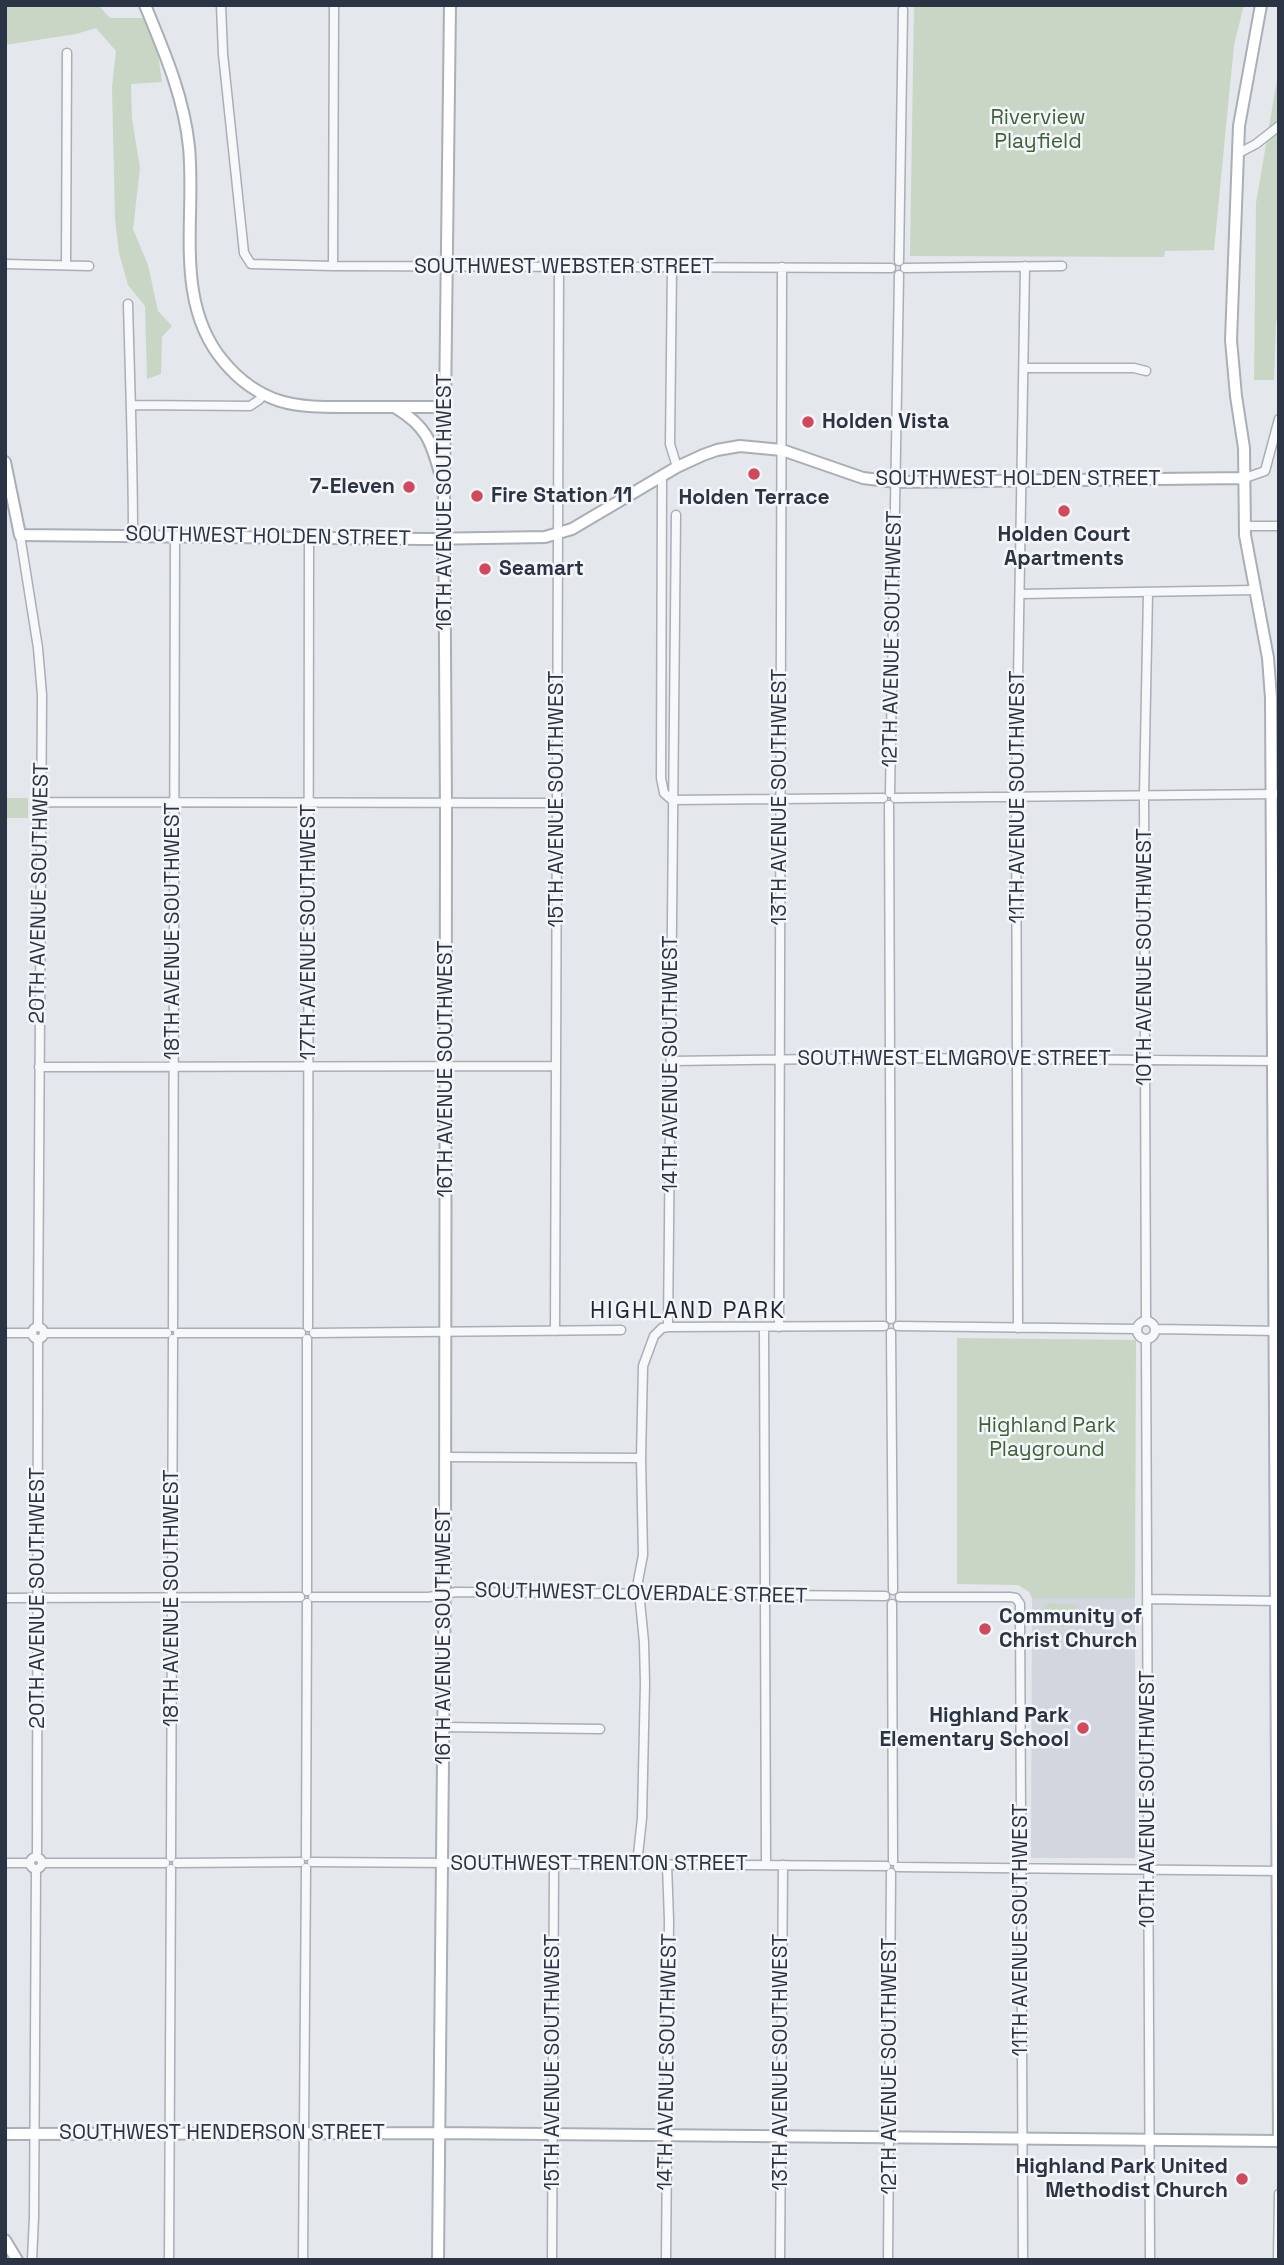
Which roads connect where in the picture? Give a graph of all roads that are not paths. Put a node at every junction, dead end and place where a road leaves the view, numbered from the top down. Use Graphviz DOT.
graph roads {
  1 [pos="145,5"];
  2 [pos="221,5"];
  3 [pos="334,5"];
  4 [pos="450,5"];
  5 [pos="1261,5"];
  6 [pos="902,7"];
  7 [pos="67,53"];
  8 [pos="1279,126"];
  9 [pos="1237,154"];
  10 [pos="5,264"];
  11 [pos="66,265"];
  12 [pos="89,266"];
  13 [pos="1024,266"];
  14 [pos="1062,266"];
  15 [pos="333,267"];
  16 [pos="447,267"];
  17 [pos="559,267"];
  18 [pos="672,268"];
  19 [pos="782,268"];
  20 [pos="898,268"];
  21 [pos="128,304"];
  22 [pos="1024,368"];
  23 [pos="1146,371"];
  24 [pos="264,394"];
  25 [pos="132,405"];
  26 [pos="393,407"];
  27 [pos="444,407"];
  28 [pos="1279,419"];
  29 [pos="782,450"];
  30 [pos="5,462"];
  31 [pos="677,467"];
  32 [pos="662,476"];
  33 [pos="1245,478"];
  34 [pos="1022,481"];
  35 [pos="896,482"];
  36 [pos="444,489"];
  37 [pos="676,514"];
  38 [pos="1245,526"];
  39 [pos="1279,526"];
  40 [pos="558,534"];
  41 [pos="20,535"];
  42 [pos="132,536"];
  43 [pos="175,536"];
  44 [pos="309,537"];
  45 [pos="444,539"];
  46 [pos="1255,590"];
  47 [pos="1148,593"];
  48 [pos="1020,594"];
  49 [pos="1274,794"];
  50 [pos="1144,795"];
  51 [pos="1016,796"];
  52 [pos="890,798"];
  53 [pos="780,799"];
  54 [pos="672,800"];
  55 [pos="41,802"];
  56 [pos="173,803"];
  57 [pos="310,803"];
  58 [pos="557,803"];
  59 [pos="446,804"];
  60 [pos="891,1058"];
  61 [pos="1018,1058"];
  62 [pos="1146,1059"];
  63 [pos="779,1060"];
  64 [pos="671,1061"];
  65 [pos="1276,1061"];
  66 [pos="556,1066"];
  67 [pos="39,1067"];
  68 [pos="173,1067"];
  69 [pos="309,1067"];
  70 [pos="446,1067"];
  71 [pos="1146,1321"];
  72 [pos="668,1327"];
  73 [pos="764,1327"];
  74 [pos="779,1327"];
  75 [pos="891,1328"];
  76 [pos="1018,1328"];
  77 [pos="1137,1329"];
  78 [pos="1155,1329"];
  79 [pos="621,1330"];
  80 [pos="555,1331"];
  81 [pos="1277,1331"];
  82 [pos="445,1332"];
  83 [pos="5,1333"];
  84 [pos="38,1333"];
  85 [pos="173,1333"];
  86 [pos="307,1333"];
  87 [pos="1146,1339"];
  88 [pos="445,1457"];
  89 [pos="641,1458"];
  90 [pos="889,1593"];
  91 [pos="445,1594"];
  92 [pos="639,1594"];
  93 [pos="765,1594"];
  94 [pos="307,1597"];
  95 [pos="900,1597"];
  96 [pos="5,1598"];
  97 [pos="38,1598"];
  98 [pos="172,1598"];
  99 [pos="1147,1599"];
  100 [pos="1278,1601"];
  101 [pos="892,1604"];
  102 [pos="443,1727"];
  103 [pos="600,1729"];
  104 [pos="306,1862"];
  105 [pos="5,1863"];
  106 [pos="36,1863"];
  107 [pos="171,1863"];
  108 [pos="442,1863"];
  109 [pos="554,1864"];
  110 [pos="637,1864"];
  111 [pos="667,1865"];
  112 [pos="766,1865"];
  113 [pos="783,1865"];
  114 [pos="892,1866"];
  115 [pos="1021,1868"];
  116 [pos="1148,1870"];
  117 [pos="1278,1871"];
  118 [pos="170,2133"];
  119 [pos="304,2133"];
  120 [pos="439,2133"];
  121 [pos="5,2134"];
  122 [pos="35,2134"];
  123 [pos="552,2134"];
  124 [pos="667,2136"];
  125 [pos="781,2137"];
  126 [pos="889,2138"];
  127 [pos="1023,2139"];
  128 [pos="1150,2141"];
  129 [pos="1279,2142"];
  130 [pos="1279,2194"];
  131 [pos="5,2240"];
  132 [pos="17,2260"];
  133 [pos="32,2260"];
  134 [pos="169,2260"];
  135 [pos="303,2260"];
  136 [pos="438,2260"];
  137 [pos="552,2260"];
  138 [pos="666,2260"];
  139 [pos="780,2260"];
  140 [pos="888,2260"];
  141 [pos="1023,2260"];
  142 [pos="1150,2260"];
  143 [pos="1278,2260"];
  1 -- 24 [label="street"];
  2 -- 15 [label="street, SOUTHWEST WEBSTER STREET"];
  3 -- 15 [label="street"];
  4 -- 16 [label="street, 16TH AVENUE SOUTHWEST"];
  5 -- 9 [label="street"];
  6 -- 20 [label="street, 12TH AVENUE SOUTHWEST"];
  7 -- 11 [label="street"];
  8 -- 9 [label="street"];
  9 -- 33 [label="street"];
  10 -- 11 [label="street"];
  11 -- 12 [label="street"];
  13 -- 14 [label="street, SOUTHWEST WEBSTER STREET"];
  13 -- 20 [label="street, SOUTHWEST WEBSTER STREET"];
  13 -- 22 [label="street, 11TH AVENUE SOUTHWEST"];
  15 -- 16 [label="street, SOUTHWEST WEBSTER STREET"];
  16 -- 17 [label="street, SOUTHWEST WEBSTER STREET"];
  16 -- 27 [label="street, 16TH AVENUE SOUTHWEST"];
  17 -- 18 [label="street, SOUTHWEST WEBSTER STREET"];
  17 -- 40 [label="street, 15TH AVENUE SOUTHWEST"];
  18 -- 19 [label="street, SOUTHWEST WEBSTER STREET"];
  18 -- 31 [label="street"];
  19 -- 20 [label="street, SOUTHWEST WEBSTER STREET"];
  19 -- 29 [label="street, 13TH AVENUE SOUTHWEST"];
  20 -- 35 [label="street, 12TH AVENUE SOUTHWEST"];
  21 -- 25 [label="street"];
  22 -- 23 [label="street"];
  22 -- 34 [label="street, 11TH AVENUE SOUTHWEST"];
  24 -- 25 [label="street"];
  24 -- 26 [label="street"];
  25 -- 42 [label="street"];
  26 -- 27 [label="street"];
  26 -- 36 [label="street"];
  27 -- 36 [label="street, 16TH AVENUE SOUTHWEST"];
  28 -- 33 [label="street"];
  29 -- 31 [label="street, SOUTHWEST HOLDEN STREET"];
  29 -- 35 [label="street, SOUTHWEST HOLDEN STREET"];
  29 -- 53 [label="street, 13TH AVENUE SOUTHWEST"];
  30 -- 41 [label="street, 20TH AVENUE SOUTHWEST"];
  31 -- 32 [label="street, SOUTHWEST HOLDEN STREET"];
  32 -- 40 [label="street, SOUTHWEST HOLDEN STREET"];
  32 -- 54 [label="street, 14TH AVENUE SOUTHWEST"];
  33 -- 34 [label="street, SOUTHWEST HOLDEN STREET"];
  33 -- 38 [label="street"];
  34 -- 35 [label="street, SOUTHWEST HOLDEN STREET"];
  34 -- 48 [label="street, 11TH AVENUE SOUTHWEST"];
  35 -- 52 [label="street, 12TH AVENUE SOUTHWEST"];
  36 -- 45 [label="street, 16TH AVENUE SOUTHWEST"];
  37 -- 54 [label="street, 14TH AVENUE SOUTHWEST"];
  38 -- 39 [label="street"];
  38 -- 46 [label="street"];
  40 -- 45 [label="street, SOUTHWEST HOLDEN STREET"];
  40 -- 58 [label="street, 15TH AVENUE SOUTHWEST"];
  41 -- 42 [label="street, SOUTHWEST HOLDEN STREET"];
  41 -- 55 [label="street, 20TH AVENUE SOUTHWEST"];
  42 -- 43 [label="street, SOUTHWEST HOLDEN STREET"];
  43 -- 44 [label="street, SOUTHWEST HOLDEN STREET"];
  43 -- 56 [label="street, 18TH AVENUE SOUTHWEST"];
  44 -- 45 [label="street, SOUTHWEST HOLDEN STREET"];
  44 -- 57 [label="street, 17TH AVENUE SOUTHWEST"];
  45 -- 59 [label="street, 16TH AVENUE SOUTHWEST"];
  46 -- 47 [label="street"];
  46 -- 49 [label="street"];
  47 -- 48 [label="street"];
  47 -- 50 [label="street, 10TH AVENUE SOUTHWEST"];
  48 -- 51 [label="street, 11TH AVENUE SOUTHWEST"];
  49 -- 50 [label="street"];
  49 -- 65 [label="street"];
  50 -- 51 [label="street"];
  50 -- 62 [label="street, 10TH AVENUE SOUTHWEST"];
  51 -- 52 [label="street"];
  51 -- 61 [label="street, 11TH AVENUE SOUTHWEST"];
  52 -- 53 [label="street"];
  52 -- 60 [label="street, 12TH AVENUE SOUTHWEST"];
  53 -- 54 [label="street"];
  53 -- 63 [label="street, 13TH AVENUE SOUTHWEST"];
  54 -- 64 [label="street, 14TH AVENUE SOUTHWEST"];
  55 -- 56 [label="street"];
  55 -- 67 [label="street, 20TH AVENUE SOUTHWEST"];
  56 -- 57 [label="street"];
  56 -- 68 [label="street, 18TH AVENUE SOUTHWEST"];
  57 -- 59 [label="street"];
  57 -- 69 [label="street, 17TH AVENUE SOUTHWEST"];
  58 -- 59 [label="street"];
  58 -- 66 [label="street, 15TH AVENUE SOUTHWEST"];
  59 -- 70 [label="street, 16TH AVENUE SOUTHWEST"];
  60 -- 61 [label="street, SOUTHWEST ELMGROVE STREET"];
  60 -- 63 [label="street, SOUTHWEST ELMGROVE STREET"];
  60 -- 75 [label="street, 12TH AVENUE SOUTHWEST"];
  61 -- 62 [label="street, SOUTHWEST ELMGROVE STREET"];
  61 -- 76 [label="street, 11TH AVENUE SOUTHWEST"];
  62 -- 65 [label="street, SOUTHWEST ELMGROVE STREET"];
  62 -- 71 [label="street, 10TH AVENUE SOUTHWEST"];
  63 -- 64 [label="street, SOUTHWEST ELMGROVE STREET"];
  63 -- 74 [label="street, 13TH AVENUE SOUTHWEST"];
  64 -- 72 [label="street, 14TH AVENUE SOUTHWEST"];
  65 -- 81 [label="street"];
  66 -- 70 [label="street"];
  66 -- 80 [label="street, 15TH AVENUE SOUTHWEST"];
  67 -- 68 [label="street"];
  67 -- 84 [label="street, 20TH AVENUE SOUTHWEST"];
  68 -- 69 [label="street"];
  68 -- 85 [label="street, 18TH AVENUE SOUTHWEST"];
  69 -- 70 [label="street"];
  69 -- 86 [label="street, 17TH AVENUE SOUTHWEST"];
  70 -- 82 [label="street, 16TH AVENUE SOUTHWEST"];
  71 -- 77 [label="street"];
  71 -- 78 [label="street"];
  72 -- 73 [label="street"];
  72 -- 89 [label="street"];
  73 -- 74 [label="street"];
  73 -- 93 [label="street"];
  74 -- 75 [label="street"];
  75 -- 76 [label="street"];
  75 -- 90 [label="street"];
  76 -- 77 [label="street"];
  77 -- 87 [label="street"];
  78 -- 81 [label="street"];
  78 -- 87 [label="street"];
  79 -- 80 [label="street"];
  80 -- 82 [label="street"];
  81 -- 100 [label="street"];
  82 -- 86 [label="street"];
  82 -- 88 [label="street, 16TH AVENUE SOUTHWEST"];
  83 -- 84 [label="street"];
  84 -- 85 [label="street"];
  84 -- 97 [label="street, 20TH AVENUE SOUTHWEST"];
  85 -- 86 [label="street"];
  85 -- 98 [label="street, 18TH AVENUE SOUTHWEST"];
  86 -- 94 [label="street, 17TH AVENUE SOUTHWEST"];
  87 -- 99 [label="street, 10TH AVENUE SOUTHWEST"];
  88 -- 89 [label="street"];
  88 -- 91 [label="street, 16TH AVENUE SOUTHWEST"];
  89 -- 92 [label="street"];
  90 -- 93 [label="street, SOUTHWEST CLOVERDALE STREET"];
  90 -- 95 [label="street"];
  90 -- 101 [label="street"];
  91 -- 92 [label="street, SOUTHWEST CLOVERDALE STREET"];
  91 -- 94 [label="street, SOUTHWEST CLOVERDALE STREET"];
  91 -- 102 [label="street, 16TH AVENUE SOUTHWEST"];
  92 -- 93 [label="street, SOUTHWEST CLOVERDALE STREET"];
  92 -- 110 [label="street"];
  93 -- 112 [label="street"];
  94 -- 98 [label="street, SOUTHWEST CLOVERDALE STREET"];
  94 -- 104 [label="street, 17TH AVENUE SOUTHWEST"];
  95 -- 101 [label="street"];
  95 -- 115 [label="street, 11TH AVENUE SOUTHWEST"];
  96 -- 97 [label="street, SOUTHWEST CLOVERDALE STREET"];
  97 -- 98 [label="street, SOUTHWEST CLOVERDALE STREET"];
  97 -- 106 [label="street, 20TH AVENUE SOUTHWEST"];
  98 -- 107 [label="street, 18TH AVENUE SOUTHWEST"];
  99 -- 100 [label="street"];
  99 -- 116 [label="street, 10TH AVENUE SOUTHWEST"];
  100 -- 117 [label="street"];
  101 -- 114 [label="street, 12TH AVENUE SOUTHWEST"];
  102 -- 103 [label="street"];
  102 -- 108 [label="street, 16TH AVENUE SOUTHWEST"];
  104 -- 107 [label="street, SOUTHWEST TRENTON STREET"];
  104 -- 108 [label="street, SOUTHWEST TRENTON STREET"];
  104 -- 119 [label="street, 17TH AVENUE SOUTHWEST"];
  105 -- 106 [label="street, SOUTHWEST TRENTON STREET"];
  106 -- 107 [label="street, SOUTHWEST TRENTON STREET"];
  106 -- 122 [label="street, 20TH AVENUE SOUTHWEST"];
  107 -- 118 [label="street, 18TH AVENUE SOUTHWEST"];
  108 -- 109 [label="street, SOUTHWEST TRENTON STREET"];
  108 -- 120 [label="street, 16TH AVENUE SOUTHWEST"];
  109 -- 110 [label="street, SOUTHWEST TRENTON STREET"];
  109 -- 123 [label="street, 15TH AVENUE SOUTHWEST"];
  110 -- 111 [label="street, SOUTHWEST TRENTON STREET"];
  111 -- 112 [label="street, SOUTHWEST TRENTON STREET"];
  111 -- 124 [label="street, 14TH AVENUE SOUTHWEST"];
  112 -- 113 [label="street, SOUTHWEST TRENTON STREET"];
  113 -- 114 [label="street, SOUTHWEST TRENTON STREET"];
  113 -- 125 [label="street, 13TH AVENUE SOUTHWEST"];
  114 -- 115 [label="street, SOUTHWEST TRENTON STREET"];
  114 -- 126 [label="street, 12TH AVENUE SOUTHWEST"];
  115 -- 116 [label="street, SOUTHWEST TRENTON STREET"];
  115 -- 127 [label="street, 11TH AVENUE SOUTHWEST"];
  116 -- 117 [label="street, SOUTHWEST TRENTON STREET"];
  116 -- 128 [label="street, 10TH AVENUE SOUTHWEST"];
  117 -- 129 [label="street"];
  118 -- 119 [label="street, SOUTHWEST HENDERSON STREET"];
  118 -- 122 [label="street, SOUTHWEST HENDERSON STREET"];
  118 -- 134 [label="street, 18TH AVENUE SOUTHWEST"];
  119 -- 120 [label="street, SOUTHWEST HENDERSON STREET"];
  119 -- 135 [label="street, 17TH AVENUE SOUTHWEST"];
  120 -- 123 [label="street, SOUTHWEST HENDERSON STREET"];
  120 -- 136 [label="street, 16TH AVENUE SOUTHWEST"];
  121 -- 122 [label="street, SOUTHWEST HENDERSON STREET"];
  122 -- 133 [label="street, 20TH AVENUE SOUTHWEST"];
  123 -- 124 [label="street, SOUTHWEST HENDERSON STREET"];
  123 -- 137 [label="street, 15TH AVENUE SOUTHWEST"];
  124 -- 125 [label="street, SOUTHWEST HENDERSON STREET"];
  124 -- 138 [label="street, 14TH AVENUE SOUTHWEST"];
  125 -- 126 [label="street, SOUTHWEST HENDERSON STREET"];
  125 -- 139 [label="street, 13TH AVENUE SOUTHWEST"];
  126 -- 127 [label="street, SOUTHWEST HENDERSON STREET"];
  126 -- 140 [label="street, 12TH AVENUE SOUTHWEST"];
  127 -- 128 [label="street, SOUTHWEST HENDERSON STREET"];
  127 -- 141 [label="street, 11TH AVENUE SOUTHWEST"];
  128 -- 129 [label="street, SOUTHWEST HENDERSON STREET"];
  128 -- 142 [label="street, 10TH AVENUE SOUTHWEST"];
  130 -- 143 [label="street"];
  131 -- 132 [label="street"];
}
